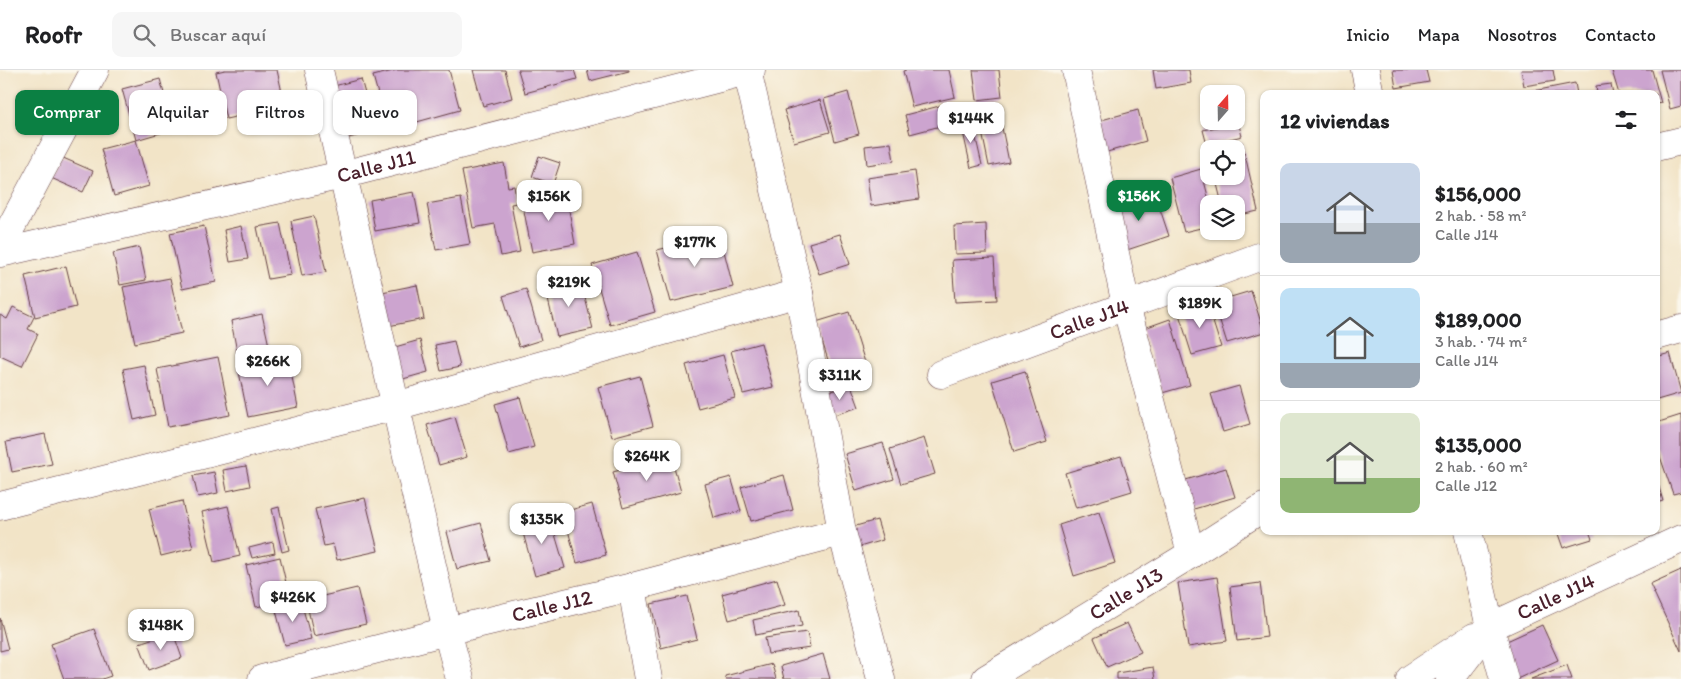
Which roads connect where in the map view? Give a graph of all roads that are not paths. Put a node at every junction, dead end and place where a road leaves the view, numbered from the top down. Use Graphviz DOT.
graph roads {
  1 [pos="94,70"];
  2 [pos="319,70"];
  3 [pos="748,70"];
  4 [pos="1076,70"];
  5 [pos="1365,70"];
  6 [pos="1369,90"];
  7 [pos="1681,141"];
  8 [pos="1660,146"];
  9 [pos="342,175"];
  10 [pos="0,248"];
  11 [pos="0,253"];
  12 [pos="1260,256"];
  13 [pos="799,293"];
  14 [pos="1126,305"];
  15 [pos="1681,329"];
  16 [pos="1660,335"];
  17 [pos="941,374"];
  18 [pos="396,406"];
  19 [pos="0,506"];
  20 [pos="1260,510"];
  21 [pos="842,532"];
  22 [pos="1469,535"];
  23 [pos="1681,539"];
  24 [pos="1191,554"];
  25 [pos="632,587"];
  26 [pos="1490,627"];
  27 [pos="446,631"];
  28 [pos="262,679"];
  29 [pos="460,679"];
  30 [pos="648,679"];
  31 [pos="881,679"];
  32 [pos="986,679"];
  33 [pos="1410,679"];
  34 [pos="1450,679"];
  35 [pos="1504,679"];
  1 -- 10 [label="street"];
  2 -- 9 [label="street"];
  3 -- 9 [label="street, Calle J11"];
  3 -- 13 [label="street"];
  4 -- 14 [label="street"];
  5 -- 6 [label="street"];
  7 -- 8 [label="street"];
  9 -- 11 [label="street, Calle J11"];
  9 -- 18 [label="street"];
  12 -- 14 [label="street, Calle J14"];
  13 -- 18 [label="street"];
  13 -- 21 [label="street"];
  14 -- 17 [label="street, Calle J14"];
  14 -- 24 [label="street"];
  15 -- 16 [label="street"];
  18 -- 19 [label="street"];
  18 -- 27 [label="street"];
  20 -- 24 [label="street, Calle J13"];
  21 -- 25 [label="street, Calle J12"];
  21 -- 31 [label="street"];
  22 -- 26 [label="street"];
  23 -- 26 [label="street, Calle J14"];
  24 -- 32 [label="street, Calle J13"];
  25 -- 27 [label="street, Calle J12"];
  25 -- 30 [label="street"];
  26 -- 33 [label="street"];
  26 -- 34 [label="street, Calle J14"];
  26 -- 35 [label="street"];
  27 -- 28 [label="street, Calle J12"];
  27 -- 29 [label="street"];
}
